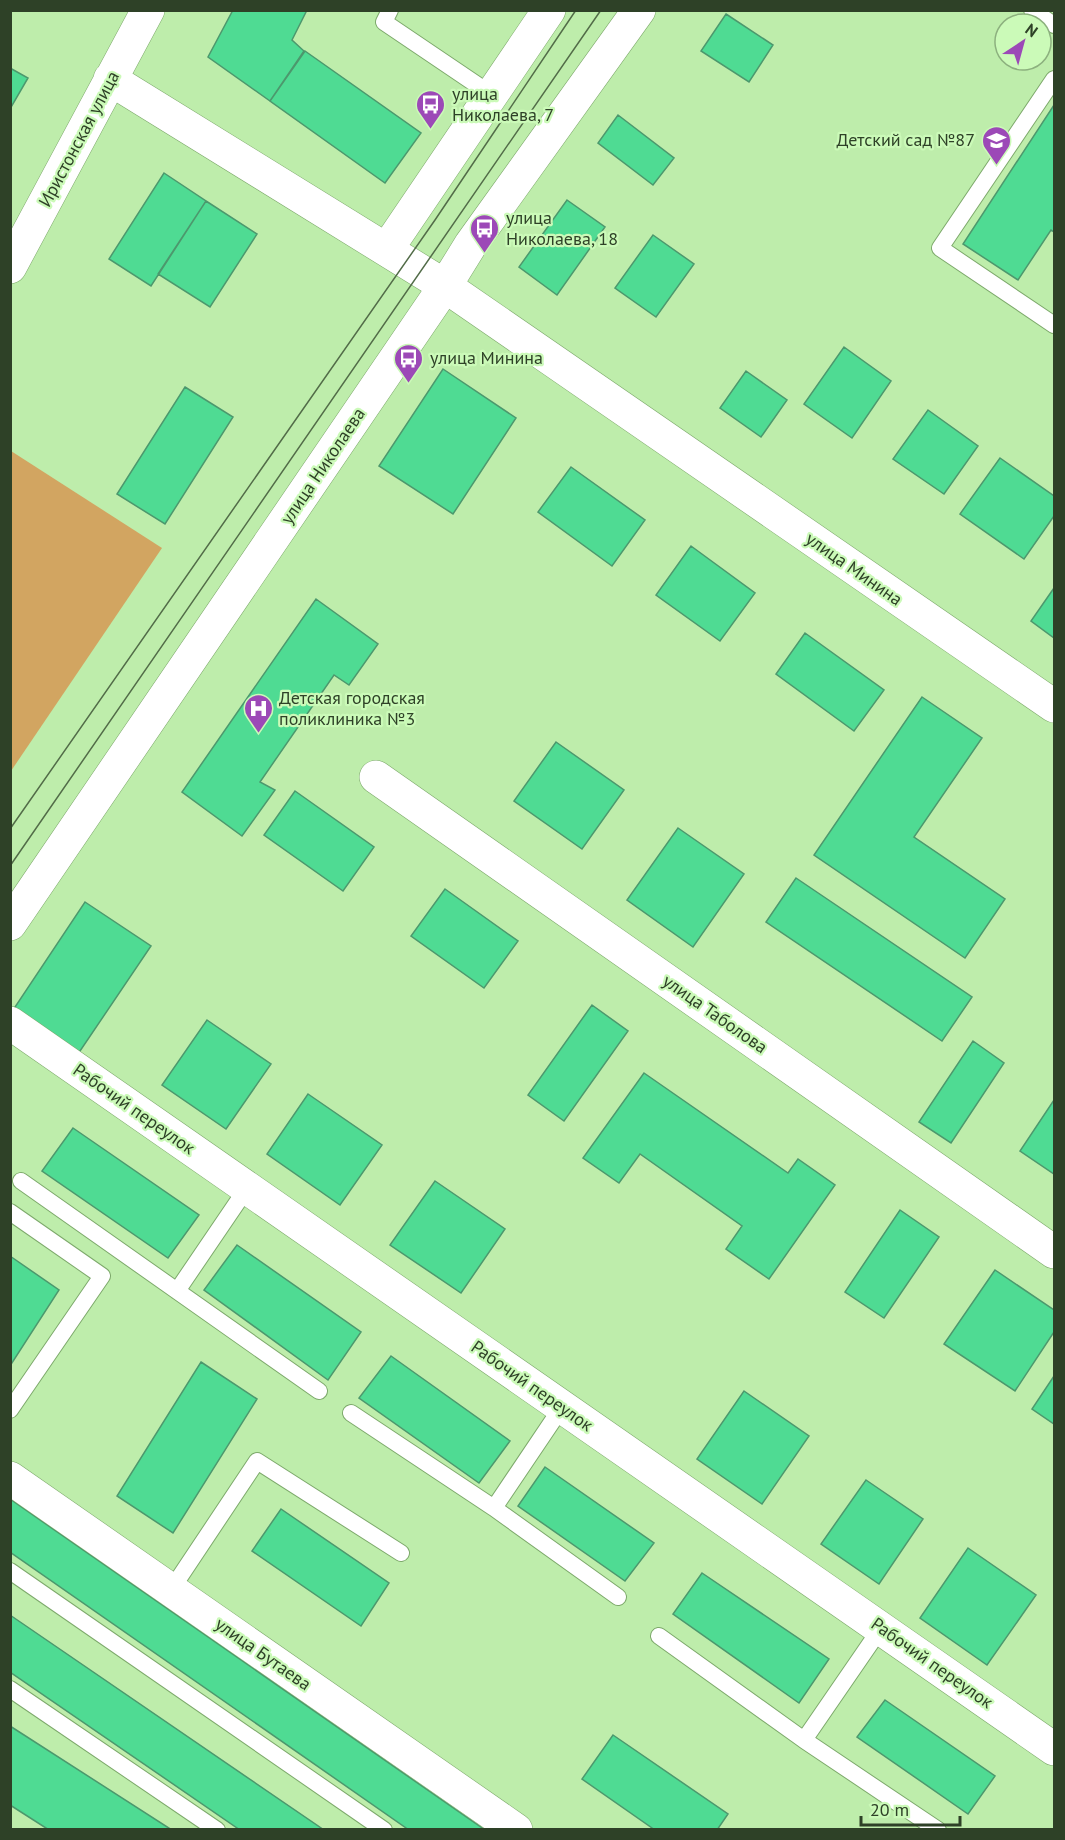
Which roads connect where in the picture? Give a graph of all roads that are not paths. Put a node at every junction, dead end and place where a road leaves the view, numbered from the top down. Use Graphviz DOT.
graph roads {
  1 [pos="148,10"];
  2 [pos="390,10"];
  3 [pos="549,10"];
  4 [pos="639,10"];
  5 [pos="1032,10"];
  6 [pos="1054,25"];
  7 [pos="110,79"];
  8 [pos="1054,79"];
  9 [pos="492,95"];
  10 [pos="387,249"];
  11 [pos="10,267"];
  12 [pos="445,286"];
  13 [pos="1054,326"];
  14 [pos="1054,706"];
  15 [pos="376,777"];
  16 [pos="10,924"];
  17 [pos="10,1023"];
  18 [pos="21,1181"];
  19 [pos="248,1188"];
  20 [pos="10,1212"];
  21 [pos="1054,1252"];
  22 [pos="177,1291"];
  23 [pos="319,1391"];
  24 [pos="562,1407"];
  25 [pos="10,1410"];
  26 [pos="351,1413"];
  27 [pos="10,1478"];
  28 [pos="494,1508"];
  29 [pos="401,1552"];
  30 [pos="10,1571"];
  31 [pos="171,1590"];
  32 [pos="618,1597"];
  33 [pos="881,1628"];
  34 [pos="659,1636"];
  35 [pos="10,1689"];
  36 [pos="804,1740"];
  37 [pos="1054,1749"];
  38 [pos="213,1828"];
  39 [pos="384,1830"];
  40 [pos="516,1830"];
  41 [pos="938,1830"];
  1 -- 7 [label="street, Иристонская улица"];
  2 -- 9 [label="lane"];
  3 -- 9 [label="street"];
  4 -- 12 [label="street, улица Николаева"];
  5 -- 6 [label="lane"];
  7 -- 10 [label="street, улица Минина"];
  7 -- 11 [label="street, Иристонская улица"];
  8 -- 13 [label="lane"];
  9 -- 10 [label="street"];
  10 -- 12 [label="street, улица Минина"];
  12 -- 14 [label="street, улица Минина"];
  12 -- 16 [label="street, улица Николаева"];
  15 -- 21 [label="street, улица Таболова"];
  17 -- 19 [label="street, Рабочий переулок"];
  18 -- 22 [label="lane"];
  19 -- 22 [label="lane"];
  19 -- 24 [label="street, Рабочий переулок"];
  20 -- 25 [label="lane"];
  22 -- 23 [label="lane"];
  24 -- 28 [label="lane"];
  24 -- 33 [label="street, Рабочий переулок"];
  26 -- 28 [label="lane"];
  27 -- 31 [label="street, улица Бутаева"];
  28 -- 32 [label="lane"];
  29 -- 31 [label="lane"];
  30 -- 39 [label="lane"];
  31 -- 40 [label="street, улица Бутаева"];
  33 -- 36 [label="lane"];
  33 -- 37 [label="street, Рабочий переулок"];
  34 -- 36 [label="lane"];
  35 -- 38 [label="lane"];
  36 -- 41 [label="lane"];
}
